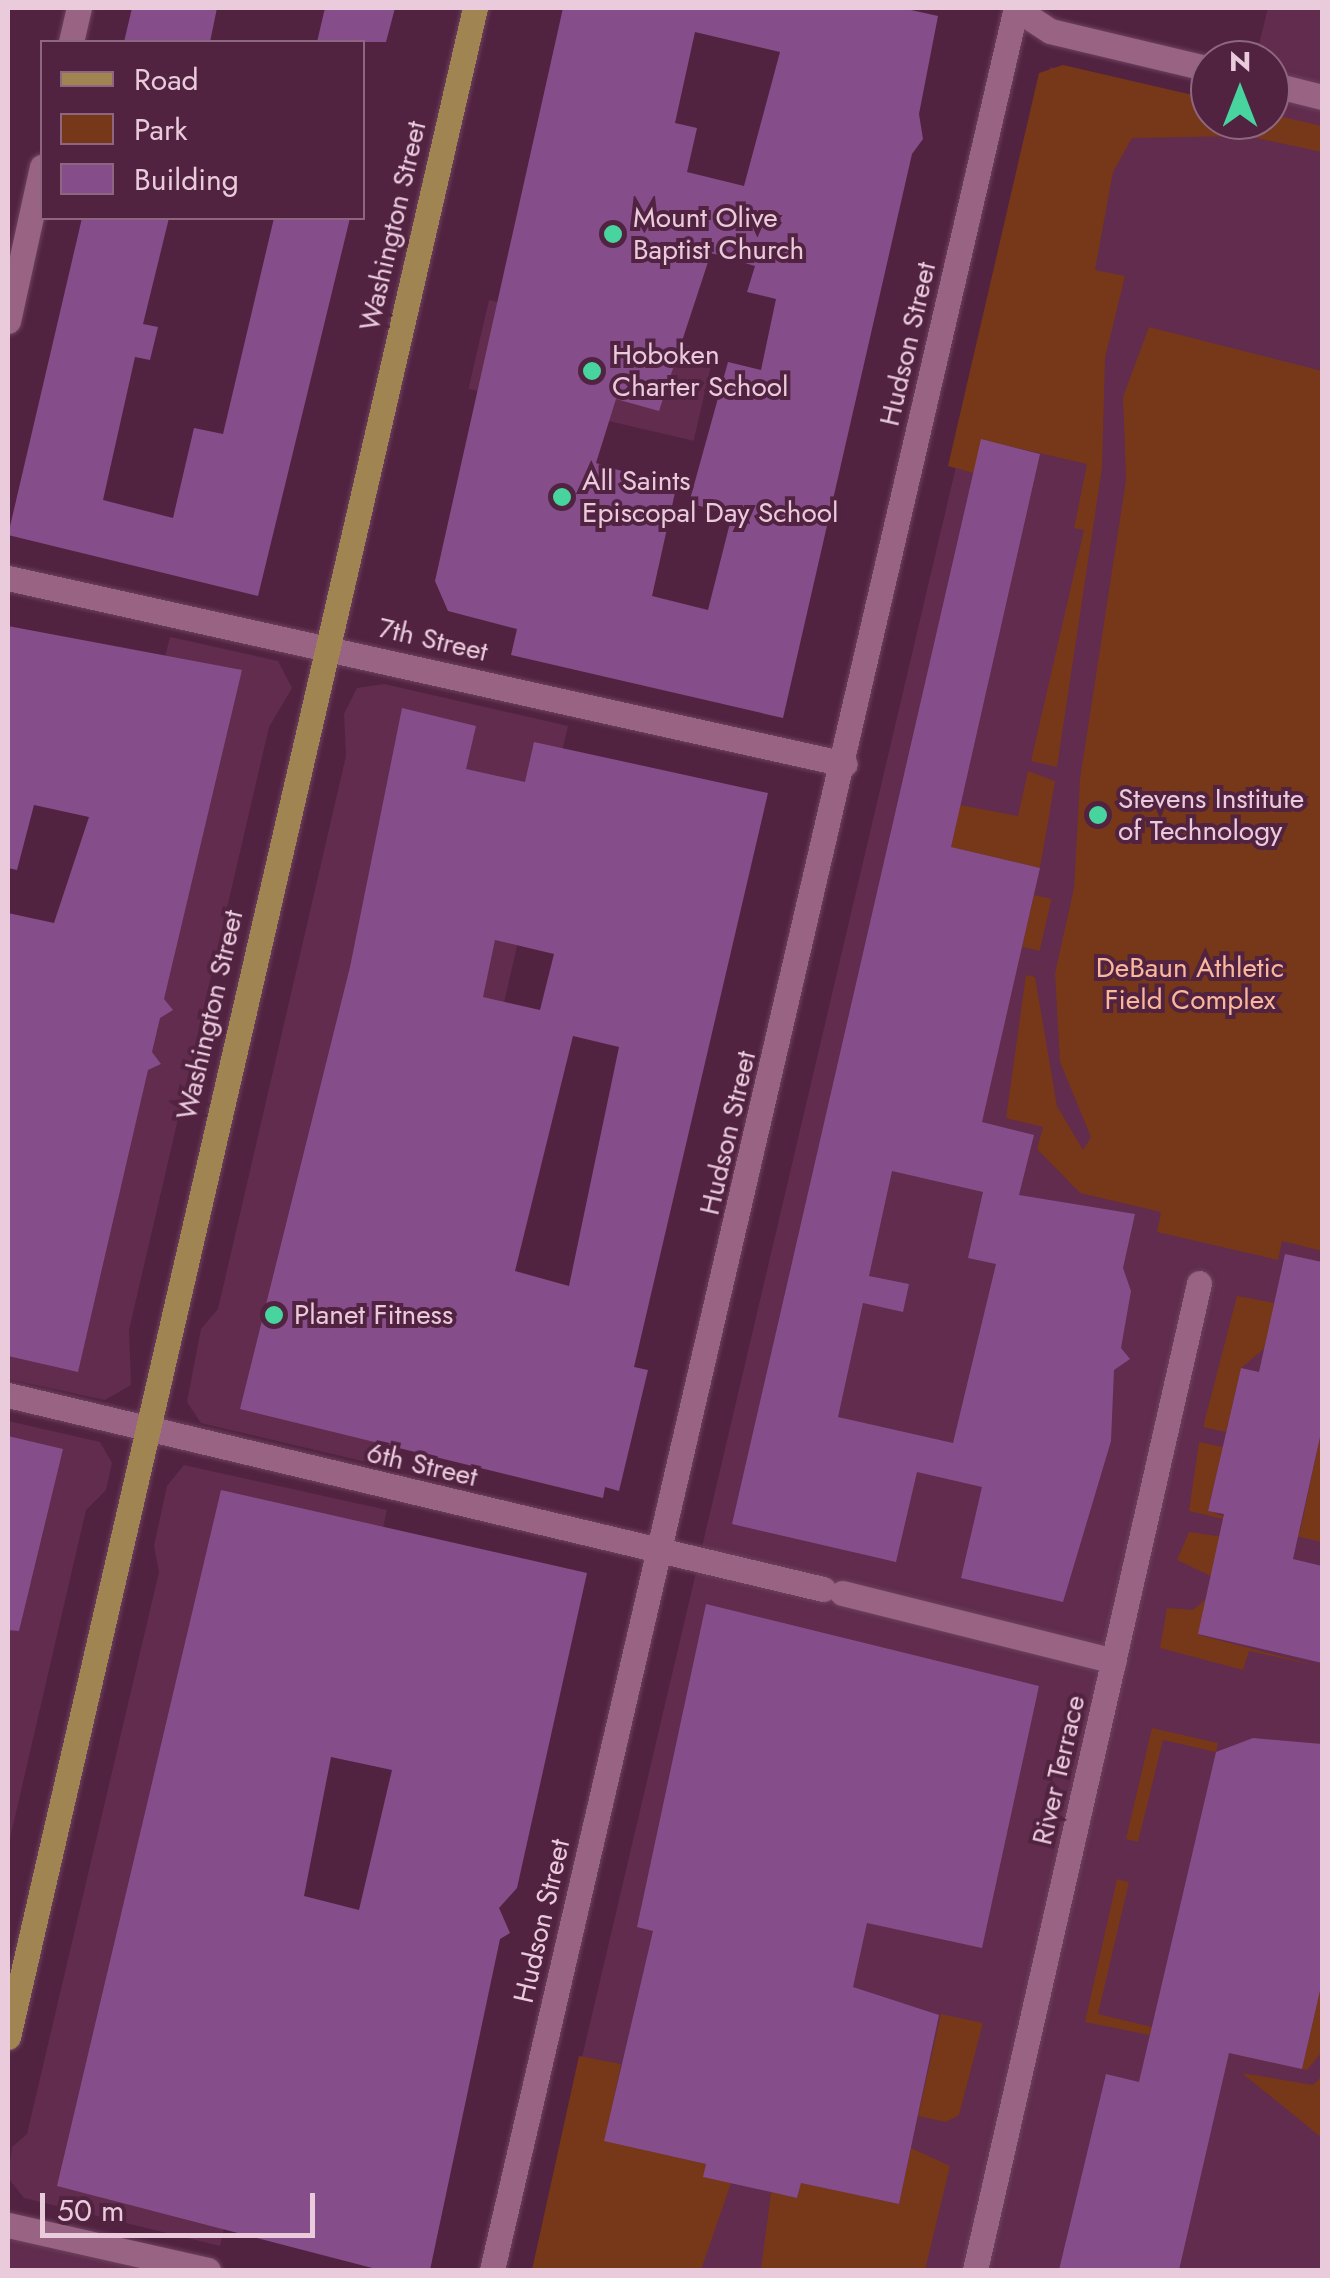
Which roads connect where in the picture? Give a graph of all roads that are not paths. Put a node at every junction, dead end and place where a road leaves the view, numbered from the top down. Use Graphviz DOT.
graph roads {
  1 [pos="79,8"];
  2 [pos="475,8"];
  3 [pos="1016,8"];
  4 [pos="71,40"];
  5 [pos="1190,64"];
  6 [pos="1290,89"];
  7 [pos="1322,96"];
  8 [pos="40,176"];
  9 [pos="8,320"];
  10 [pos="8,578"];
  11 [pos="327,646"];
  12 [pos="845,764"];
  13 [pos="1199,1283"];
  14 [pos="8,1395"];
  15 [pos="144,1429"];
  16 [pos="660,1548"];
  17 [pos="1114,1661"];
  18 [pos="8,2036"];
  19 [pos="8,2225"];
  20 [pos="208,2270"];
  21 [pos="492,2270"];
  22 [pos="975,2270"];
  1 -- 4 [label="street"];
  2 -- 11 [label="main road, Washington Street"];
  3 -- 5 [label="street"];
  3 -- 12 [label="street, Hudson Street"];
  6 -- 7 [label="street"];
  8 -- 9 [label="street"];
  10 -- 11 [label="street, 7th Street"];
  11 -- 12 [label="street, 7th Street"];
  11 -- 15 [label="main road, Washington Street"];
  12 -- 16 [label="street, Hudson Street"];
  13 -- 17 [label="street, River Terrace"];
  14 -- 15 [label="street, 6th Street"];
  15 -- 16 [label="street, 6th Street"];
  15 -- 18 [label="main road, Washington Street"];
  16 -- 17 [label="street, 6th Street"];
  16 -- 21 [label="street, Hudson Street"];
  17 -- 22 [label="street, River Terrace"];
  19 -- 20 [label="street"];
}
